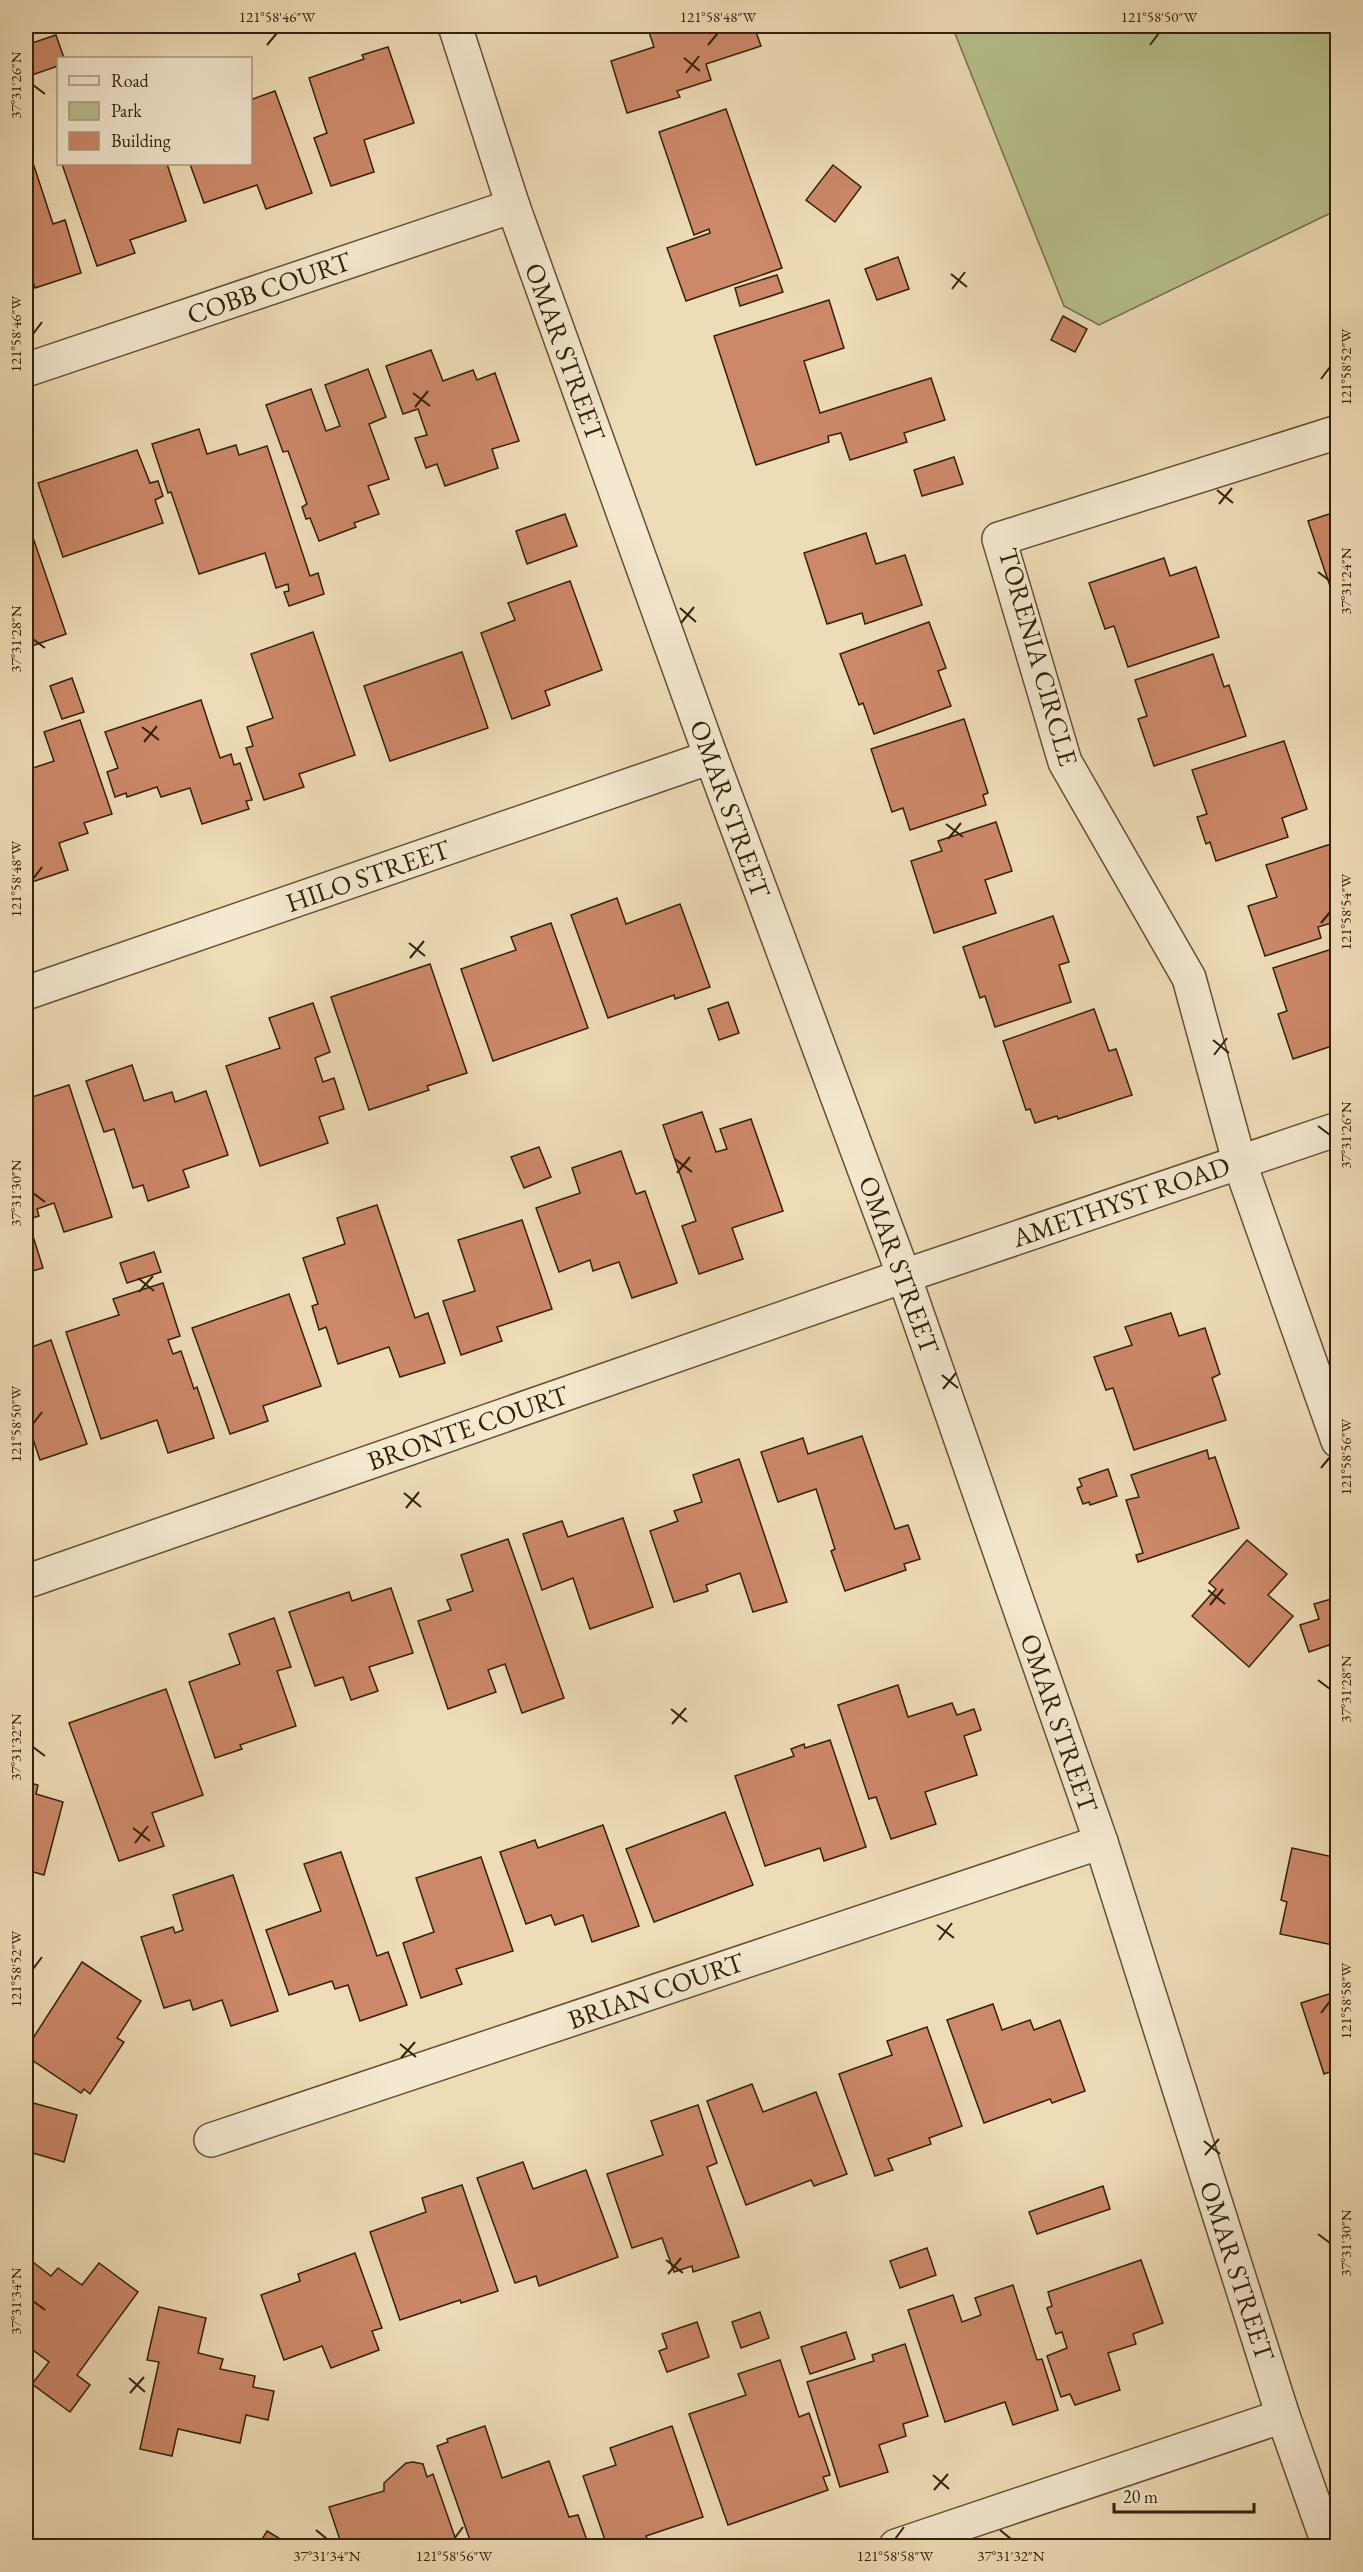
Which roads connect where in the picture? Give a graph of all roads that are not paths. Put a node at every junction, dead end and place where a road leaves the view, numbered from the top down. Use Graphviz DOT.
graph roads {
  1 [pos="455,26"];
  2 [pos="513,206"];
  3 [pos="26,370"];
  4 [pos="1338,432"];
  5 [pos="711,757"];
  6 [pos="26,993"];
  7 [pos="1338,1129"];
  8 [pos="1239,1161"];
  9 [pos="904,1276"];
  10 [pos="1338,1441"];
  11 [pos="31,1580"];
  12 [pos="1101,1842"];
  13 [pos="211,2140"];
  14 [pos="1283,2416"];
  15 [pos="896,2547"];
  16 [pos="1329,2547"];
  1 -- 2 [label="street, OMAR STREET"];
  2 -- 3 [label="street, COBB COURT"];
  2 -- 5 [label="street, OMAR STREET"];
  4 -- 8 [label="street, TORENIA CIRCLE"];
  5 -- 6 [label="street, HILO STREET"];
  5 -- 9 [label="street, OMAR STREET"];
  7 -- 8 [label="street, AMETHYST ROAD"];
  8 -- 9 [label="street, AMETHYST ROAD"];
  8 -- 10 [label="street"];
  9 -- 11 [label="street, BRONTE COURT"];
  9 -- 12 [label="street, OMAR STREET"];
  12 -- 13 [label="street, BRIAN COURT"];
  12 -- 14 [label="street, OMAR STREET"];
  14 -- 15 [label="street"];
  14 -- 16 [label="street, OMAR STREET"];
}
